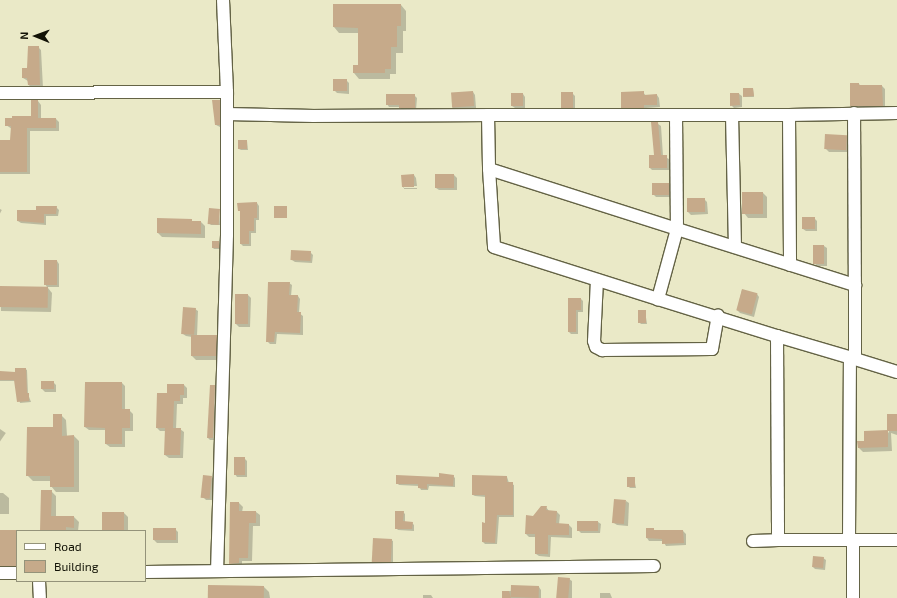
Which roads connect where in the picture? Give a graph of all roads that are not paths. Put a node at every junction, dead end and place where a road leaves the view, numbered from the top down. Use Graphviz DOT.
graph roads {
  1 [pos="223,0"];
  2 [pos="0,92"];
  3 [pos="226,92"];
  4 [pos="854,113"];
  5 [pos="897,113"];
  6 [pos="227,114"];
  7 [pos="488,115"];
  8 [pos="732,115"];
  9 [pos="789,115"];
  10 [pos="676,116"];
  11 [pos="489,169"];
  12 [pos="677,229"];
  13 [pos="735,247"];
  14 [pos="790,265"];
  15 [pos="597,280"];
  16 [pos="855,285"];
  17 [pos="658,299"];
  18 [pos="718,316"];
  19 [pos="778,336"];
  20 [pos="852,359"];
  21 [pos="897,372"];
  22 [pos="778,540"];
  23 [pos="851,540"];
  24 [pos="897,540"];
  25 [pos="753,541"];
  26 [pos="654,566"];
  27 [pos="146,572"];
  28 [pos="217,572"];
  29 [pos="0,573"];
  30 [pos="16,573"];
  31 [pos="39,582"];
  32 [pos="40,598"];
  33 [pos="853,598"];
  1 -- 3 [label="street"];
  2 -- 3 [label="street"];
  3 -- 6 [label="street"];
  4 -- 5 [label="street"];
  4 -- 9 [label="street"];
  4 -- 16 [label="street"];
  6 -- 7 [label="street"];
  6 -- 28 [label="street"];
  7 -- 10 [label="street"];
  7 -- 11 [label="street"];
  8 -- 9 [label="street"];
  8 -- 10 [label="street"];
  8 -- 13 [label="street"];
  9 -- 14 [label="street"];
  10 -- 12 [label="street"];
  11 -- 12 [label="street"];
  11 -- 15 [label="street"];
  12 -- 13 [label="street"];
  12 -- 17 [label="street"];
  13 -- 14 [label="street"];
  14 -- 16 [label="street"];
  15 -- 17 [label="street"];
  15 -- 18 [label="street"];
  16 -- 20 [label="street"];
  17 -- 18 [label="street"];
  18 -- 19 [label="street"];
  19 -- 20 [label="street"];
  19 -- 22 [label="street"];
  20 -- 21 [label="street"];
  20 -- 23 [label="street"];
  22 -- 23 [label="street"];
  22 -- 25 [label="street"];
  23 -- 24 [label="street"];
  23 -- 33 [label="street"];
  26 -- 28 [label="street"];
  27 -- 28 [label="street"];
  29 -- 30 [label="street"];
  31 -- 32 [label="street"];
}
